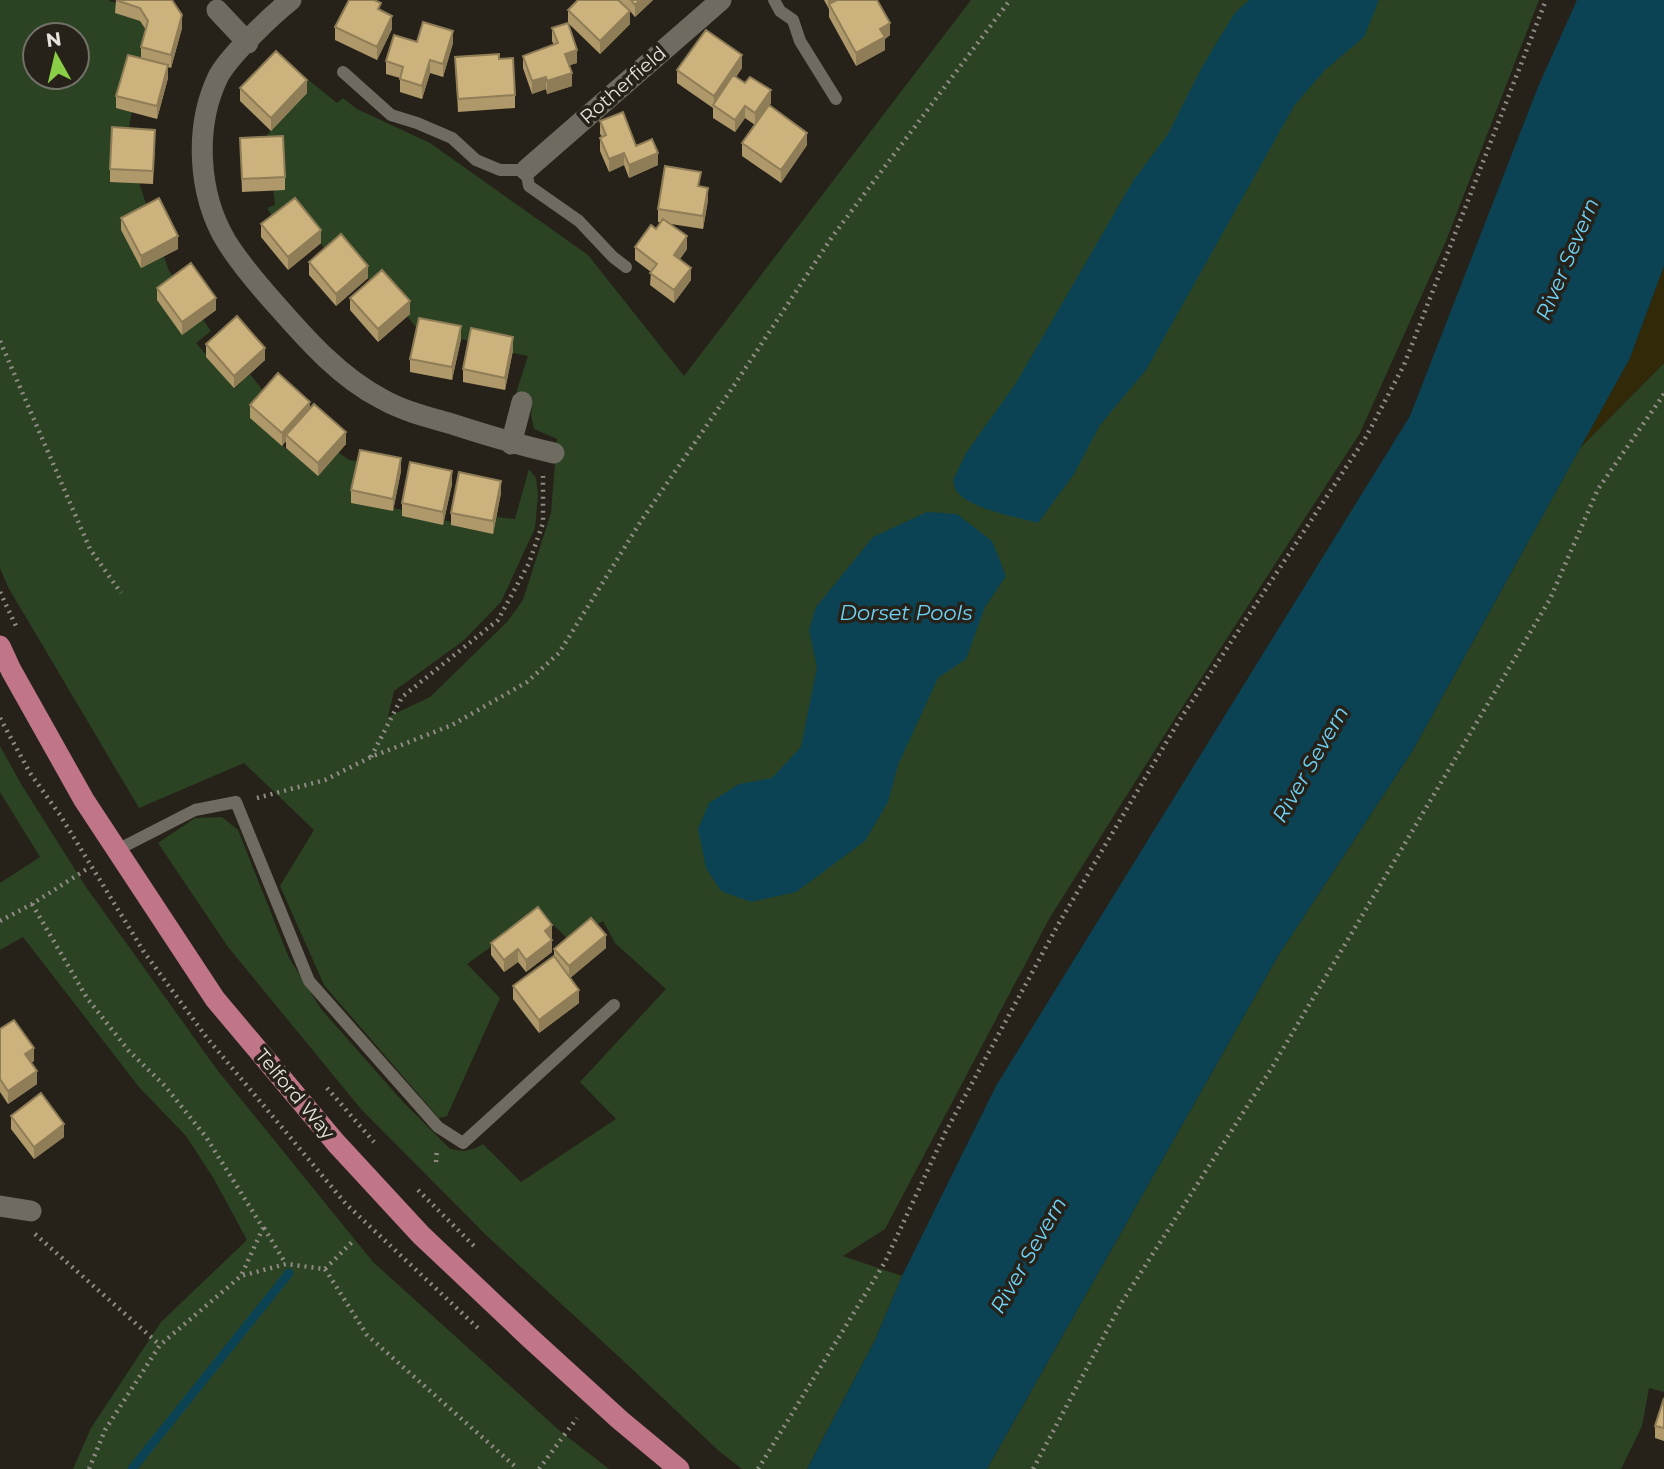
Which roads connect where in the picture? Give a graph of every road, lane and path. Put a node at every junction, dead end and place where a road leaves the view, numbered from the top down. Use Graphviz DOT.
graph roads {
  1 [pos="291,0"];
  2 [pos="722,0"];
  3 [pos="774,0"];
  4 [pos="1010,0"];
  5 [pos="1546,0"];
  6 [pos="212,5"];
  7 [pos="248,43"];
  8 [pos="343,72"];
  9 [pos="836,99"];
  10 [pos="526,170"];
  11 [pos="626,267"];
  12 [pos="0,341"];
  13 [pos="1664,394"];
  14 [pos="522,402"];
  15 [pos="510,443"];
  16 [pos="549,461"];
  17 [pos="0,592"];
  18 [pos="121,593"];
  19 [pos="21,636"];
  20 [pos="0,646"];
  21 [pos="371,757"];
  22 [pos="236,802"];
  23 [pos="117,850"];
  24 [pos="90,867"];
  25 [pos="32,904"];
  26 [pos="0,921"];
  27 [pos="614,1005"];
  28 [pos="321,1082"];
  29 [pos="381,1150"];
  30 [pos="416,1188"];
  31 [pos="0,1206"];
  32 [pos="30,1211"];
  33 [pos="263,1228"];
  34 [pos="352,1242"];
  35 [pos="482,1253"];
  36 [pos="286,1264"];
  37 [pos="325,1269"];
  38 [pos="241,1276"];
  39 [pos="160,1345"];
  40 [pos="577,1418"];
  41 [pos="89,1469"];
  42 [pos="519,1469"];
  43 [pos="539,1469"];
  44 [pos="679,1469"];
  45 [pos="758,1469"];
  46 [pos="1033,1469"];
  1 -- 7 [label="street"];
  2 -- 10 [label="street, Rotherfield"];
  3 -- 9 [label="lane"];
  4 -- 21 [label="path"];
  5 -- 45 [label="path"];
  6 -- 7 [label="street"];
  7 -- 15 [label="street"];
  8 -- 10 [label="lane"];
  10 -- 11 [label="lane"];
  12 -- 18 [label="path"];
  13 -- 46 [label="path"];
  14 -- 15 [label="street"];
  15 -- 16 [label="street"];
  16 -- 21 [label="path"];
  17 -- 19 [label="path"];
  20 -- 23 [label="main road, Telford Way"];
  21 -- 22 [label="path"];
  22 -- 23 [label="lane"];
  22 -- 27 [label="lane"];
  23 -- 44 [label="main road, Telford Way"];
  24 -- 25 [label="path"];
  25 -- 26 [label="path"];
  25 -- 33 [label="path"];
  28 -- 29 [label="path"];
  30 -- 35 [label="path"];
  31 -- 32 [label="street"];
  32 -- 39 [label="path"];
  33 -- 36 [label="path"];
  33 -- 38 [label="path"];
  34 -- 37 [label="path"];
  36 -- 37 [label="path"];
  36 -- 38 [label="path"];
  37 -- 42 [label="path"];
  38 -- 39 [label="path"];
  39 -- 41 [label="path"];
  40 -- 43 [label="path"];
}
